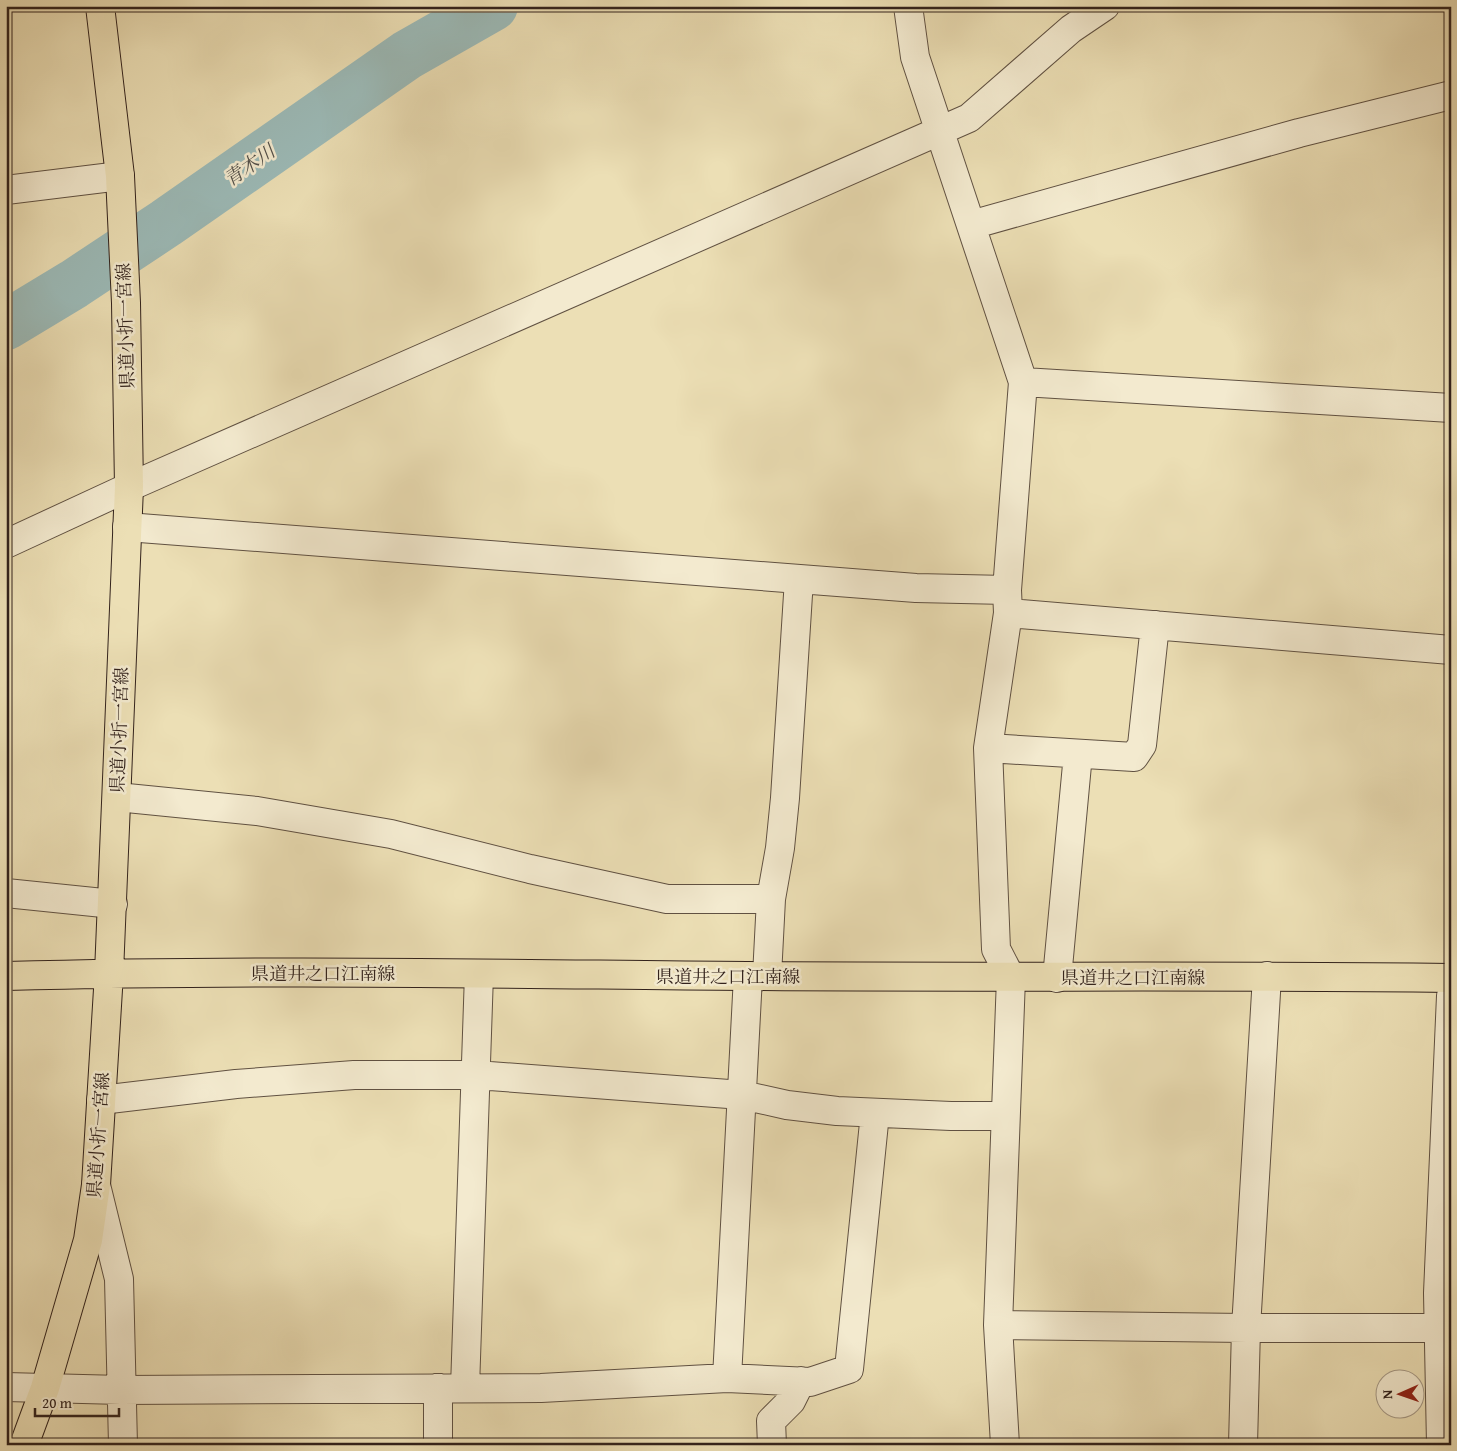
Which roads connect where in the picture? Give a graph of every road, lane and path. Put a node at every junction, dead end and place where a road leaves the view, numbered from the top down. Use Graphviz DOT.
graph roads {
  1 [pos="100,6"];
  2 [pos="908,6"];
  3 [pos="1105,6"];
  4 [pos="1451,95"];
  5 [pos="940,131"];
  6 [pos="120,176"];
  7 [pos="6,190"];
  8 [pos="971,224"];
  9 [pos="1023,382"];
  10 [pos="1451,408"];
  11 [pos="129,487"];
  12 [pos="127,528"];
  13 [pos="6,544"];
  14 [pos="799,579"];
  15 [pos="1008,602"];
  16 [pos="1154,625"];
  17 [pos="1451,650"];
  18 [pos="988,748"];
  19 [pos="1078,754"];
  20 [pos="116,798"];
  21 [pos="6,893"];
  22 [pos="771,899"];
  23 [pos="113,904"];
  24 [pos="109,973"];
  25 [pos="479,974"];
  26 [pos="6,976"];
  27 [pos="757,976"];
  28 [pos="1267,976"];
  29 [pos="1011,978"];
  30 [pos="1057,978"];
  31 [pos="1451,978"];
  32 [pos="1451,996"];
  33 [pos="476,1075"];
  34 [pos="742,1095"];
  35 [pos="101,1100"];
  36 [pos="875,1113"];
  37 [pos="1005,1116"];
  38 [pos="96,1185"];
  39 [pos="1445,1242"];
  40 [pos="998,1325"];
  41 [pos="1246,1328"];
  42 [pos="1438,1328"];
  43 [pos="727,1378"];
  44 [pos="801,1381"];
  45 [pos="6,1387"];
  46 [pos="45,1388"];
  47 [pos="438,1388"];
  48 [pos="465,1388"];
  49 [pos="121,1390"];
  50 [pos="1446,1407"];
  51 [pos="24,1445"];
  52 [pos="123,1445"];
  53 [pos="438,1445"];
  54 [pos="772,1445"];
  55 [pos="1005,1445"];
  56 [pos="1243,1445"];
  57 [pos="1441,1445"];
  1 -- 6 [label="main road, 県道小折一宮線"];
  2 -- 5 [label="street"];
  3 -- 5 [label="street"];
  4 -- 8 [label="street"];
  5 -- 8 [label="street"];
  5 -- 11 [label="street"];
  6 -- 7 [label="street"];
  6 -- 11 [label="main road, 県道小折一宮線"];
  8 -- 9 [label="street"];
  9 -- 10 [label="street"];
  9 -- 15 [label="street"];
  11 -- 12 [label="main road, 県道小折一宮線"];
  11 -- 13 [label="street"];
  12 -- 14 [label="street"];
  12 -- 20 [label="main road, 県道小折一宮線"];
  14 -- 15 [label="street"];
  14 -- 22 [label="street"];
  15 -- 16 [label="street"];
  15 -- 18 [label="street"];
  16 -- 17 [label="street"];
  16 -- 19 [label="street"];
  18 -- 19 [label="street"];
  18 -- 29 [label="street"];
  19 -- 30 [label="street"];
  20 -- 22 [label="street"];
  20 -- 23 [label="main road, 県道小折一宮線"];
  21 -- 23 [label="street"];
  22 -- 27 [label="street"];
  23 -- 24 [label="main road, 県道小折一宮線"];
  24 -- 25 [label="main road, 県道井之口江南線"];
  24 -- 26 [label="main road, 県道井之口江南線"];
  24 -- 35 [label="main road, 県道小折一宮線"];
  25 -- 27 [label="main road, 県道井之口江南線"];
  25 -- 33 [label="street"];
  27 -- 29 [label="main road, 県道井之口江南線"];
  27 -- 34 [label="street"];
  28 -- 30 [label="main road, 県道井之口江南線"];
  28 -- 31 [label="main road, 県道井之口江南線"];
  28 -- 41 [label="street"];
  29 -- 30 [label="main road, 県道井之口江南線"];
  29 -- 37 [label="street"];
  32 -- 39 [label="street"];
  33 -- 34 [label="street"];
  33 -- 35 [label="street"];
  33 -- 48 [label="street"];
  34 -- 36 [label="street"];
  34 -- 43 [label="street"];
  35 -- 38 [label="main road, 県道小折一宮線"];
  36 -- 37 [label="street"];
  36 -- 44 [label="street"];
  37 -- 40 [label="street"];
  38 -- 46 [label="main road, 県道小折一宮線"];
  38 -- 49 [label="street"];
  39 -- 42 [label="street"];
  40 -- 41 [label="street"];
  40 -- 55 [label="street"];
  41 -- 42 [label="street"];
  41 -- 56 [label="street"];
  42 -- 50 [label="street"];
  43 -- 44 [label="street"];
  43 -- 48 [label="street"];
  44 -- 54 [label="street"];
  45 -- 46 [label="street"];
  46 -- 49 [label="street"];
  46 -- 51 [label="main road, 県道小折一宮線"];
  47 -- 48 [label="street"];
  47 -- 49 [label="street"];
  47 -- 53 [label="street"];
  49 -- 52 [label="street"];
  50 -- 57 [label="street"];
}
